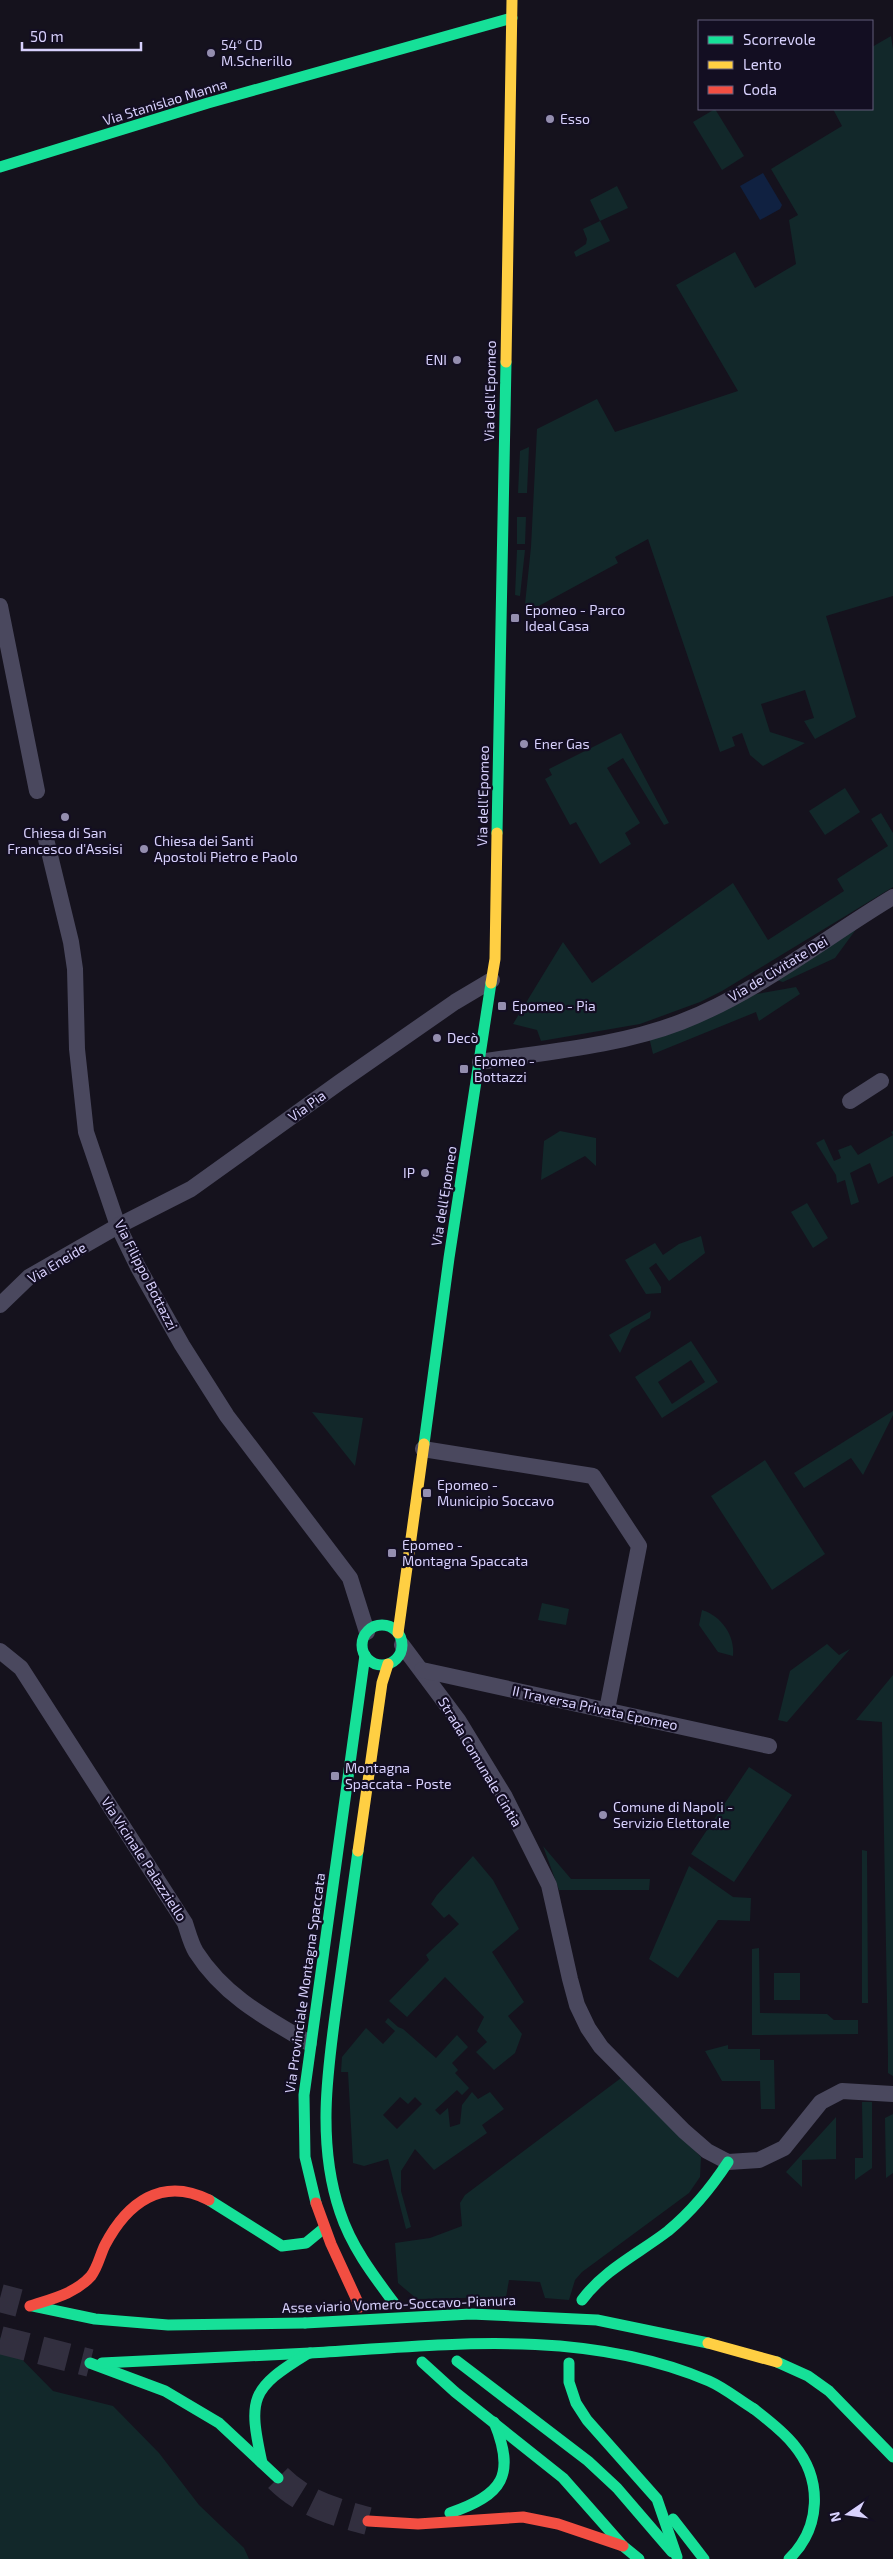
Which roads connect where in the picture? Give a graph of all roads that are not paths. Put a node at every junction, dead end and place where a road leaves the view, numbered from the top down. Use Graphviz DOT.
graph roads {
  1 [pos="512,0"];
  2 [pos="512,18"];
  3 [pos="0,167"];
  4 [pos="0,606"];
  5 [pos="37,791"];
  6 [pos="46,839"];
  7 [pos="891,898"];
  8 [pos="492,980"];
  9 [pos="480,1062"];
  10 [pos="881,1081"];
  11 [pos="850,1101"];
  12 [pos="118,1226"];
  13 [pos="0,1306"];
  14 [pos="423,1450"];
  15 [pos="404,1586"];
  16 [pos="372,1629"];
  17 [pos="0,1651"];
  18 [pos="403,1654"];
  19 [pos="365,1655"];
  20 [pos="607,1710"];
  21 [pos="769,1746"];
  22 [pos="309,2043"];
  23 [pos="893,2094"];
  24 [pos="728,2162"];
  25 [pos="323,2229"];
  26 [pos="582,2300"];
  27 [pos="394,2303"];
  28 [pos="360,2307"];
  29 [pos="310,2353"];
  30 [pos="457,2361"];
  31 [pos="422,2362"];
  32 [pos="569,2363"];
  33 [pos="494,2422"];
  34 [pos="893,2457"];
  35 [pos="262,2463"];
  36 [pos="278,2478"];
  37 [pos="657,2499"];
  38 [pos="368,2521"];
  39 [pos="418,2524"];
  40 [pos="623,2546"];
  41 [pos="678,2558"];
  42 [pos="639,2559"];
  43 [pos="704,2559"];
  44 [pos="789,2559"];
  1 -- 2 [label="main road, Via dell'Epomeo"];
  2 -- 3 [label="main road, Via Stanislao Manna"];
  2 -- 8 [label="main road, Via dell'Epomeo"];
  4 -- 5 [label="street"];
  6 -- 12 [label="street, Via Filippo Bottazzi"];
  7 -- 9 [label="street, Via de Civitate Dei"];
  8 -- 9 [label="main road, Via dell'Epomeo"];
  8 -- 12 [label="street, Via Pia"];
  9 -- 14 [label="main road, Via dell'Epomeo"];
  10 -- 11 [label="street"];
  12 -- 13 [label="street, Via Eneide"];
  12 -- 16 [label="street, Via Filippo Bottazzi"];
  14 -- 15 [label="main road, Via dell'Epomeo"];
  14 -- 20 [label="street"];
  15 -- 16 [label="main road, Via dell'Epomeo"];
  15 -- 18 [label="main road, Via dell'Epomeo"];
  16 -- 18 [label="main road"];
  16 -- 19 [label="main road, Via Provinciale Montagna Spaccata"];
  17 -- 22 [label="street, Via Vicinale Palazziello"];
  18 -- 19 [label="main road"];
  18 -- 20 [label="street, II Traversa Privata Epomeo"];
  18 -- 24 [label="street, Strada Comunale Cintia"];
  18 -- 27 [label="main road"];
  19 -- 22 [label="main road, Via Provinciale Montagna Spaccata"];
  20 -- 21 [label="street, II Traversa Privata Epomeo"];
  22 -- 25 [label="main road, Via Provinciale Montagna Spaccata"];
  23 -- 24 [label="street"];
  24 -- 26 [label="main road"];
  25 -- 28 [label="main road, Via Provinciale Montagna Spaccata"];
  25 -- 34 [label="main road, Asse viario Vomero-Soccavo-Pianura, bridge"];
  29 -- 35 [label="main road"];
  29 -- 35 [label="main road"];
  29 -- 44 [label="main road, bridge"];
  30 -- 41 [label="main road"];
  31 -- 33 [label="main road"];
  32 -- 37 [label="main road"];
  33 -- 39 [label="main road"];
  33 -- 40 [label="main road"];
  35 -- 36 [label="main road"];
  37 -- 41 [label="main road"];
  37 -- 43 [label="main road"];
  38 -- 39 [label="main road"];
  39 -- 40 [label="main road"];
  40 -- 42 [label="main road"];
}
